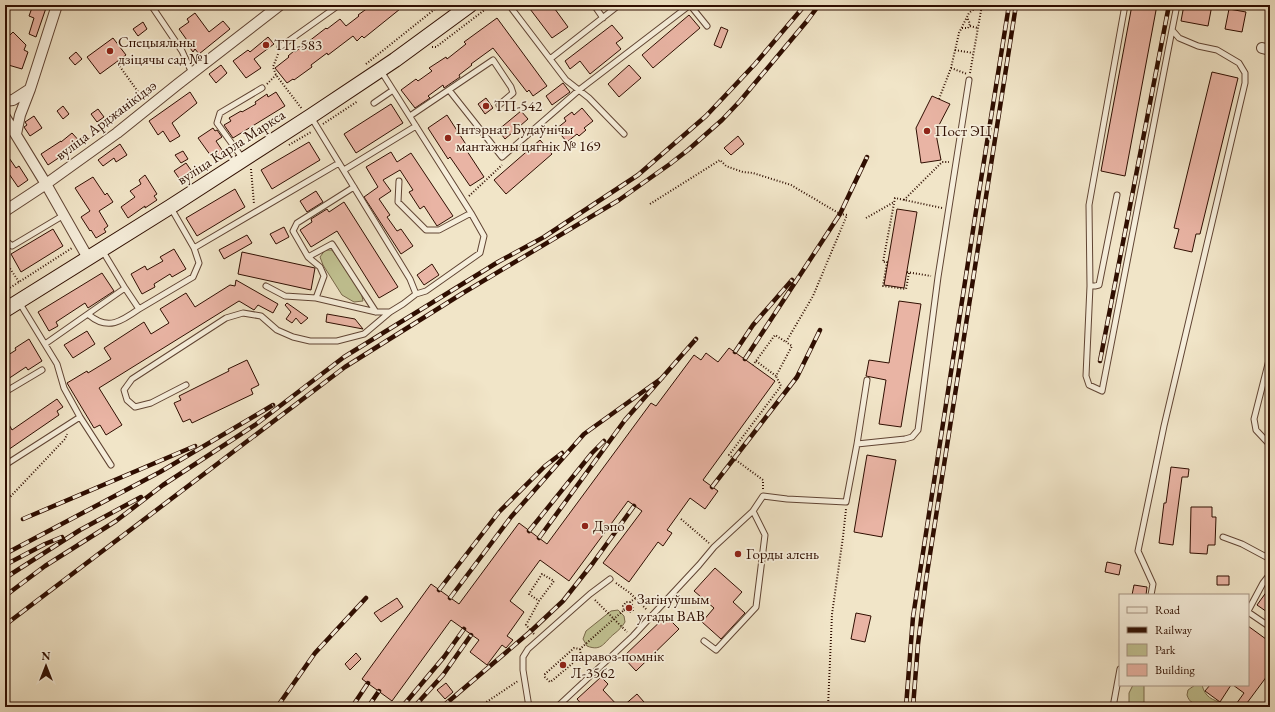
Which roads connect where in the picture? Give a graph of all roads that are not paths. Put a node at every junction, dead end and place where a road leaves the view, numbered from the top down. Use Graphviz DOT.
graph roads {
  1 [pos="58,5"];
  2 [pos="151,5"];
  3 [pos="280,5"];
  4 [pos="339,5"];
  5 [pos="470,5"];
  6 [pos="509,5"];
  7 [pos="594,5"];
  8 [pos="619,5"];
  9 [pos="690,5"];
  10 [pos="1124,5"];
  11 [pos="1177,5"];
  12 [pos="603,18"];
  13 [pos="707,26"];
  14 [pos="1172,30"];
  15 [pos="280,47"];
  16 [pos="550,59"];
  17 [pos="380,70"];
  18 [pos="192,73"];
  19 [pos="969,80"];
  20 [pos="262,88"];
  21 [pos="30,89"];
  22 [pos="393,90"];
  23 [pos="449,90"];
  24 [pos="579,90"];
  25 [pos="5,101"];
  26 [pos="374,103"];
  27 [pos="499,105"];
  28 [pos="307,113"];
  29 [pos="410,116"];
  30 [pos="5,117"];
  31 [pos="416,126"];
  32 [pos="16,134"];
  33 [pos="624,134"];
  34 [pos="340,163"];
  35 [pos="247,165"];
  36 [pos="344,170"];
  37 [pos="399,182"];
  38 [pos="46,184"];
  39 [pos="354,187"];
  40 [pos="1117,195"];
  41 [pos="170,207"];
  42 [pos="5,211"];
  43 [pos="471,213"];
  44 [pos="64,215"];
  45 [pos="5,240"];
  46 [pos="194,248"];
  47 [pos="102,249"];
  48 [pos="308,257"];
  49 [pos="88,258"];
  50 [pos="266,286"];
  51 [pos="1090,286"];
  52 [pos="125,288"];
  53 [pos="416,294"];
  54 [pos="316,298"];
  55 [pos="19,301"];
  56 [pos="139,309"];
  57 [pos="5,310"];
  58 [pos="376,312"];
  59 [pos="390,312"];
  60 [pos="89,314"];
  61 [pos="45,344"];
  62 [pos="1270,356"];
  63 [pos="1269,367"];
  64 [pos="42,370"];
  65 [pos="867,380"];
  66 [pos="186,385"];
  67 [pos="5,392"];
  68 [pos="80,417"];
  69 [pos="857,444"];
  70 [pos="1270,445"];
  71 [pos="5,465"];
  72 [pos="111,465"];
  73 [pos="753,511"];
  74 [pos="1223,537"];
  75 [pos="1270,559"];
  76 [pos="1270,574"];
  77 [pos="610,579"];
  78 [pos="1151,594"];
  79 [pos="1249,609"];
  80 [pos="1249,612"];
  81 [pos="1270,626"];
  82 [pos="704,641"];
  83 [pos="1119,674"];
  84 [pos="1270,689"];
  85 [pos="1270,698"];
  86 [pos="529,707"];
  87 [pos="557,707"];
  88 [pos="1113,707"];
  1 -- 21 [label="street"];
  2 -- 18 [label="lane"];
  3 -- 18 [label="street, вуліца Арджанікідзэ"];
  4 -- 15 [label="lane"];
  5 -- 17 [label="main road, вуліца Карла Маркса"];
  6 -- 16 [label="lane"];
  7 -- 12 [label="lane"];
  8 -- 12 [label="lane"];
  9 -- 13 [label="lane"];
  9 -- 24 [label="lane"];
  10 -- 51 [label="lane"];
  11 -- 14 [label="lane"];
  12 -- 16 [label="lane"];
  14 -- 51 [label="lane"];
  14 -- 78 [label="lane"];
  16 -- 24 [label="lane"];
  17 -- 22 [label="lane"];
  17 -- 28 [label="main road, вуліца Карла Маркса"];
  18 -- 38 [label="street, вуліца Арджанікідзэ"];
  19 -- 69 [label="lane"];
  20 -- 35 [label="lane"];
  21 -- 25 [label="street"];
  21 -- 32 [label="street"];
  22 -- 26 [label="lane"];
  22 -- 29 [label="lane"];
  23 -- 24 [label="lane"];
  23 -- 27 [label="lane"];
  23 -- 29 [label="lane"];
  24 -- 33 [label="lane"];
  28 -- 34 [label="lane"];
  28 -- 35 [label="main road, вуліца Карла Маркса"];
  29 -- 31 [label="lane"];
  30 -- 32 [label="street"];
  31 -- 36 [label="lane"];
  31 -- 43 [label="lane"];
  32 -- 38 [label="street"];
  34 -- 36 [label="lane"];
  34 -- 46 [label="lane"];
  35 -- 41 [label="main road, вуліца Карла Маркса"];
  36 -- 39 [label="lane"];
  37 -- 43 [label="lane"];
  38 -- 42 [label="street, вуліца Арджанікідзэ"];
  38 -- 44 [label="street"];
  39 -- 48 [label="lane"];
  39 -- 53 [label="lane"];
  40 -- 51 [label="lane"];
  41 -- 46 [label="lane"];
  41 -- 47 [label="main road, вуліца Карла Маркса"];
  43 -- 53 [label="lane"];
  44 -- 45 [label="lane"];
  44 -- 49 [label="street"];
  46 -- 56 [label="lane"];
  47 -- 49 [label="main road, вуліца Карла Маркса"];
  47 -- 52 [label="lane"];
  48 -- 54 [label="lane"];
  48 -- 58 [label="lane"];
  49 -- 55 [label="main road, вуліца Карла Маркса"];
  50 -- 54 [label="lane"];
  52 -- 56 [label="lane"];
  52 -- 60 [label="lane"];
  53 -- 59 [label="lane"];
  54 -- 58 [label="lane"];
  55 -- 57 [label="main road, вуліца Карла Маркса"];
  55 -- 61 [label="lane"];
  56 -- 60 [label="lane"];
  58 -- 59 [label="lane"];
  59 -- 66 [label="lane"];
  60 -- 61 [label="lane"];
  61 -- 68 [label="lane"];
  62 -- 63 [label="lane"];
  63 -- 70 [label="lane"];
  64 -- 67 [label="lane"];
  65 -- 69 [label="lane"];
  68 -- 71 [label="lane"];
  68 -- 72 [label="lane"];
  69 -- 73 [label="lane"];
  73 -- 82 [label="lane"];
  73 -- 87 [label="lane"];
  74 -- 75 [label="lane"];
  76 -- 79 [label="lane"];
  77 -- 86 [label="lane"];
  80 -- 81 [label="lane"];
  83 -- 88 [label="lane"];
  84 -- 85 [label="lane"];
}
